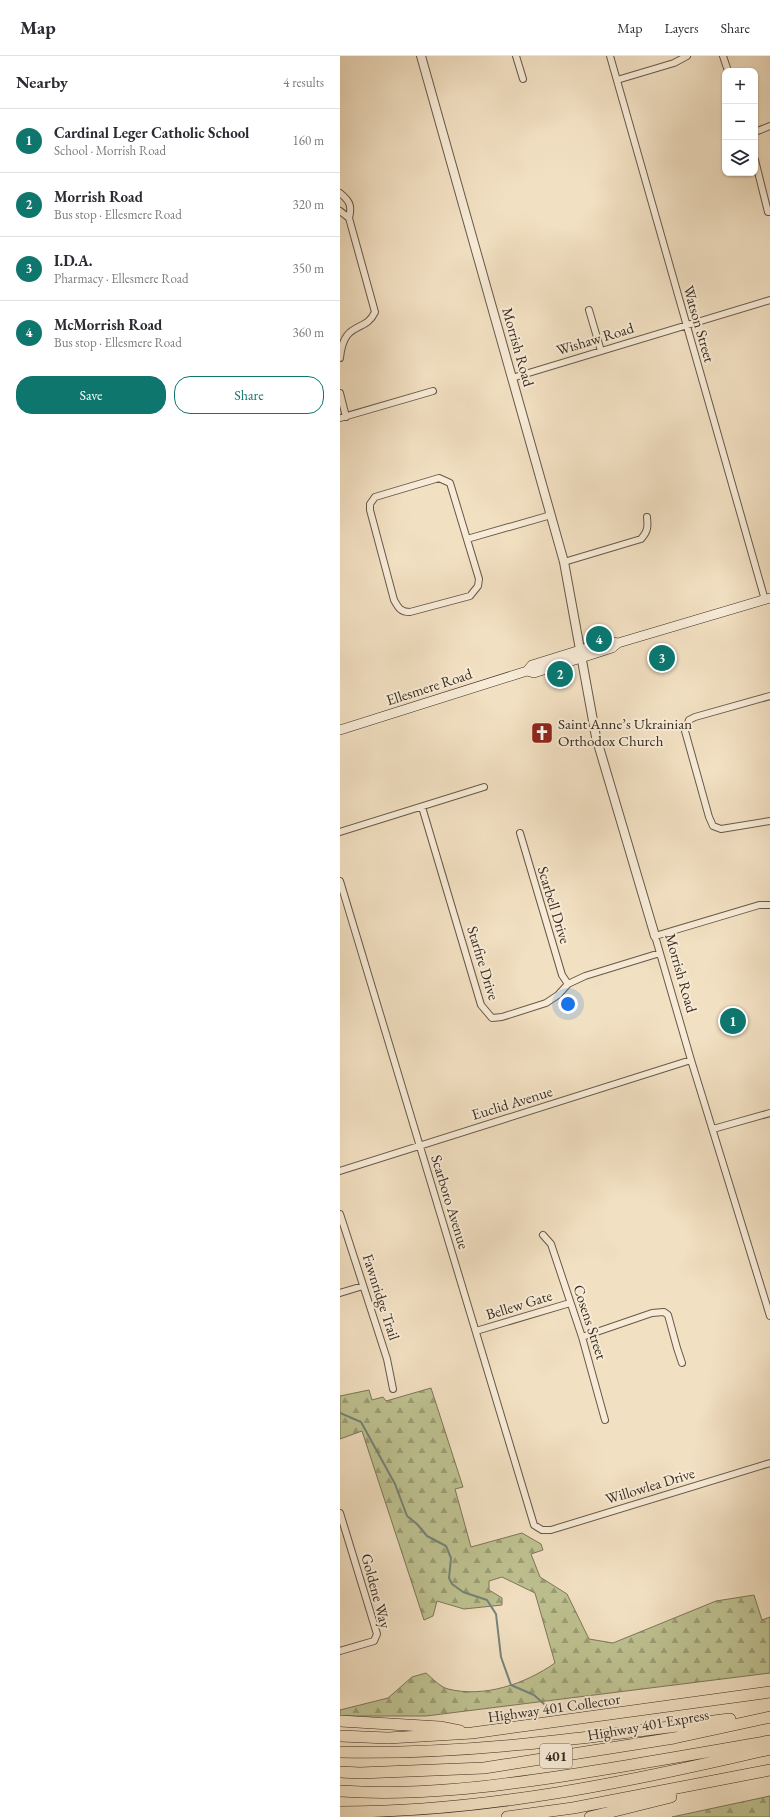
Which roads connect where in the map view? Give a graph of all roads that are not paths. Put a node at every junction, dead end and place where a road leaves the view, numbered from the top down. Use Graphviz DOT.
graph roads {
  1 [pos="421,56"];
  2 [pos="516,56"];
  3 [pos="610,56"];
  4 [pos="687,56"];
  5 [pos="723,56"];
  6 [pos="727,68"];
  7 [pos="523,79"];
  8 [pos="617,80"];
  9 [pos="770,126"];
  10 [pos="758,131"];
  11 [pos="758,172"];
  12 [pos="340,193"];
  13 [pos="340,211"];
  14 [pos="770,212"];
  15 [pos="349,218"];
  16 [pos="770,300"];
  17 [pos="589,310"];
  18 [pos="686,324"];
  19 [pos="601,351"];
  20 [pos="340,358"];
  21 [pos="512,378"];
  22 [pos="433,391"];
  23 [pos="340,393"];
  24 [pos="343,417"];
  25 [pos="551,514"];
  26 [pos="646,517"];
  27 [pos="467,539"];
  28 [pos="564,562"];
  29 [pos="767,599"];
  30 [pos="581,654"];
  31 [pos="770,696"];
  32 [pos="340,730"];
  33 [pos="484,787"];
  34 [pos="422,807"];
  35 [pos="770,821"];
  36 [pos="340,832"];
  37 [pos="520,833"];
  38 [pos="340,881"];
  39 [pos="770,905"];
  40 [pos="655,936"];
  41 [pos="660,953"];
  42 [pos="568,984"];
  43 [pos="691,1060"];
  44 [pos="770,1114"];
  45 [pos="713,1129"];
  46 [pos="419,1146"];
  47 [pos="340,1171"];
  48 [pos="340,1214"];
  49 [pos="542,1235"];
  50 [pos="363,1286"];
  51 [pos="340,1293"];
  52 [pos="570,1303"];
  53 [pos="770,1316"];
  54 [pos="476,1331"];
  55 [pos="582,1337"];
  56 [pos="682,1363"];
  57 [pos="393,1389"];
  58 [pos="606,1420"];
  59 [pos="770,1463"];
  60 [pos="340,1513"];
  61 [pos="538,1528"];
  62 [pos="340,1651"];
  63 [pos="770,1692"];
  64 [pos="770,1713"];
  65 [pos="770,1717"];
  66 [pos="340,1721"];
  67 [pos="472,1734"];
  68 [pos="340,1736"];
  69 [pos="770,1741"];
  70 [pos="770,1749"];
  71 [pos="340,1752"];
  72 [pos="770,1770"];
  73 [pos="340,1772"];
  74 [pos="716,1782"];
  75 [pos="340,1791"];
  76 [pos="340,1812"];
  77 [pos="507,1817"];
  78 [pos="590,1817"];
  1 -- 21 [label="street, Morrish Road"];
  2 -- 7 [label="street"];
  3 -- 8 [label="street, Watson Street"];
  4 -- 8 [label="street"];
  5 -- 6 [label="street"];
  8 -- 18 [label="street, Watson Street"];
  9 -- 10 [label="street"];
  11 -- 14 [label="street"];
  12 -- 15 [label="street"];
  13 -- 15 [label="street"];
  15 -- 20 [label="street"];
  16 -- 18 [label="street, Wishaw Road"];
  17 -- 19 [label="street"];
  18 -- 19 [label="street, Wishaw Road"];
  18 -- 29 [label="street, Watson Street"];
  19 -- 21 [label="street, Wishaw Road"];
  21 -- 25 [label="street, Morrish Road"];
  22 -- 24 [label="street"];
  23 -- 24 [label="street"];
  25 -- 27 [label="street"];
  25 -- 28 [label="street, Morrish Road"];
  26 -- 28 [label="street"];
  27 -- 27 [label="street"];
  28 -- 30 [label="street, Morrish Road"];
  29 -- 30 [label="main road, Ellesmere Road"];
  30 -- 32 [label="main road, Ellesmere Road"];
  30 -- 40 [label="street, Morrish Road"];
  31 -- 35 [label="street"];
  33 -- 34 [label="street"];
  34 -- 36 [label="street"];
  34 -- 42 [label="street, Starfire Drive"];
  37 -- 42 [label="street, Scarbell Drive"];
  38 -- 46 [label="street, Scarboro Avenue"];
  39 -- 40 [label="street"];
  40 -- 41 [label="street, Morrish Road"];
  41 -- 42 [label="street, Starfire Drive"];
  41 -- 43 [label="street, Morrish Road"];
  43 -- 45 [label="street, Morrish Road"];
  43 -- 46 [label="street, Euclid Avenue"];
  44 -- 45 [label="street"];
  45 -- 53 [label="street, Morrish Road"];
  46 -- 47 [label="street, Euclid Avenue"];
  46 -- 54 [label="street, Scarboro Avenue"];
  48 -- 50 [label="street, Fawnridge Trail"];
  49 -- 52 [label="street, Cosens Street"];
  50 -- 51 [label="street"];
  50 -- 57 [label="street, Fawnridge Trail"];
  52 -- 54 [label="street, Bellew Gate"];
  52 -- 55 [label="street, Cosens Street"];
  54 -- 61 [label="street, Scarboro Avenue"];
  55 -- 56 [label="street"];
  55 -- 58 [label="street, Cosens Street"];
  59 -- 61 [label="street, Willowlea Drive"];
  60 -- 62 [label="street, Goldene Way"];
  63 -- 67 [label="highway, Highway 401 Collector / 401"];
  64 -- 71 [label="highway"];
  65 -- 73 [label="highway, Highway 401 Express / 401"];
  66 -- 67 [label="highway"];
  67 -- 68 [label="highway, Highway 401 Collector / 401"];
  69 -- 75 [label="highway, 401"];
  70 -- 76 [label="highway"];
  72 -- 74 [label="highway"];
  74 -- 77 [label="highway"];
  74 -- 78 [label="highway"];
}
